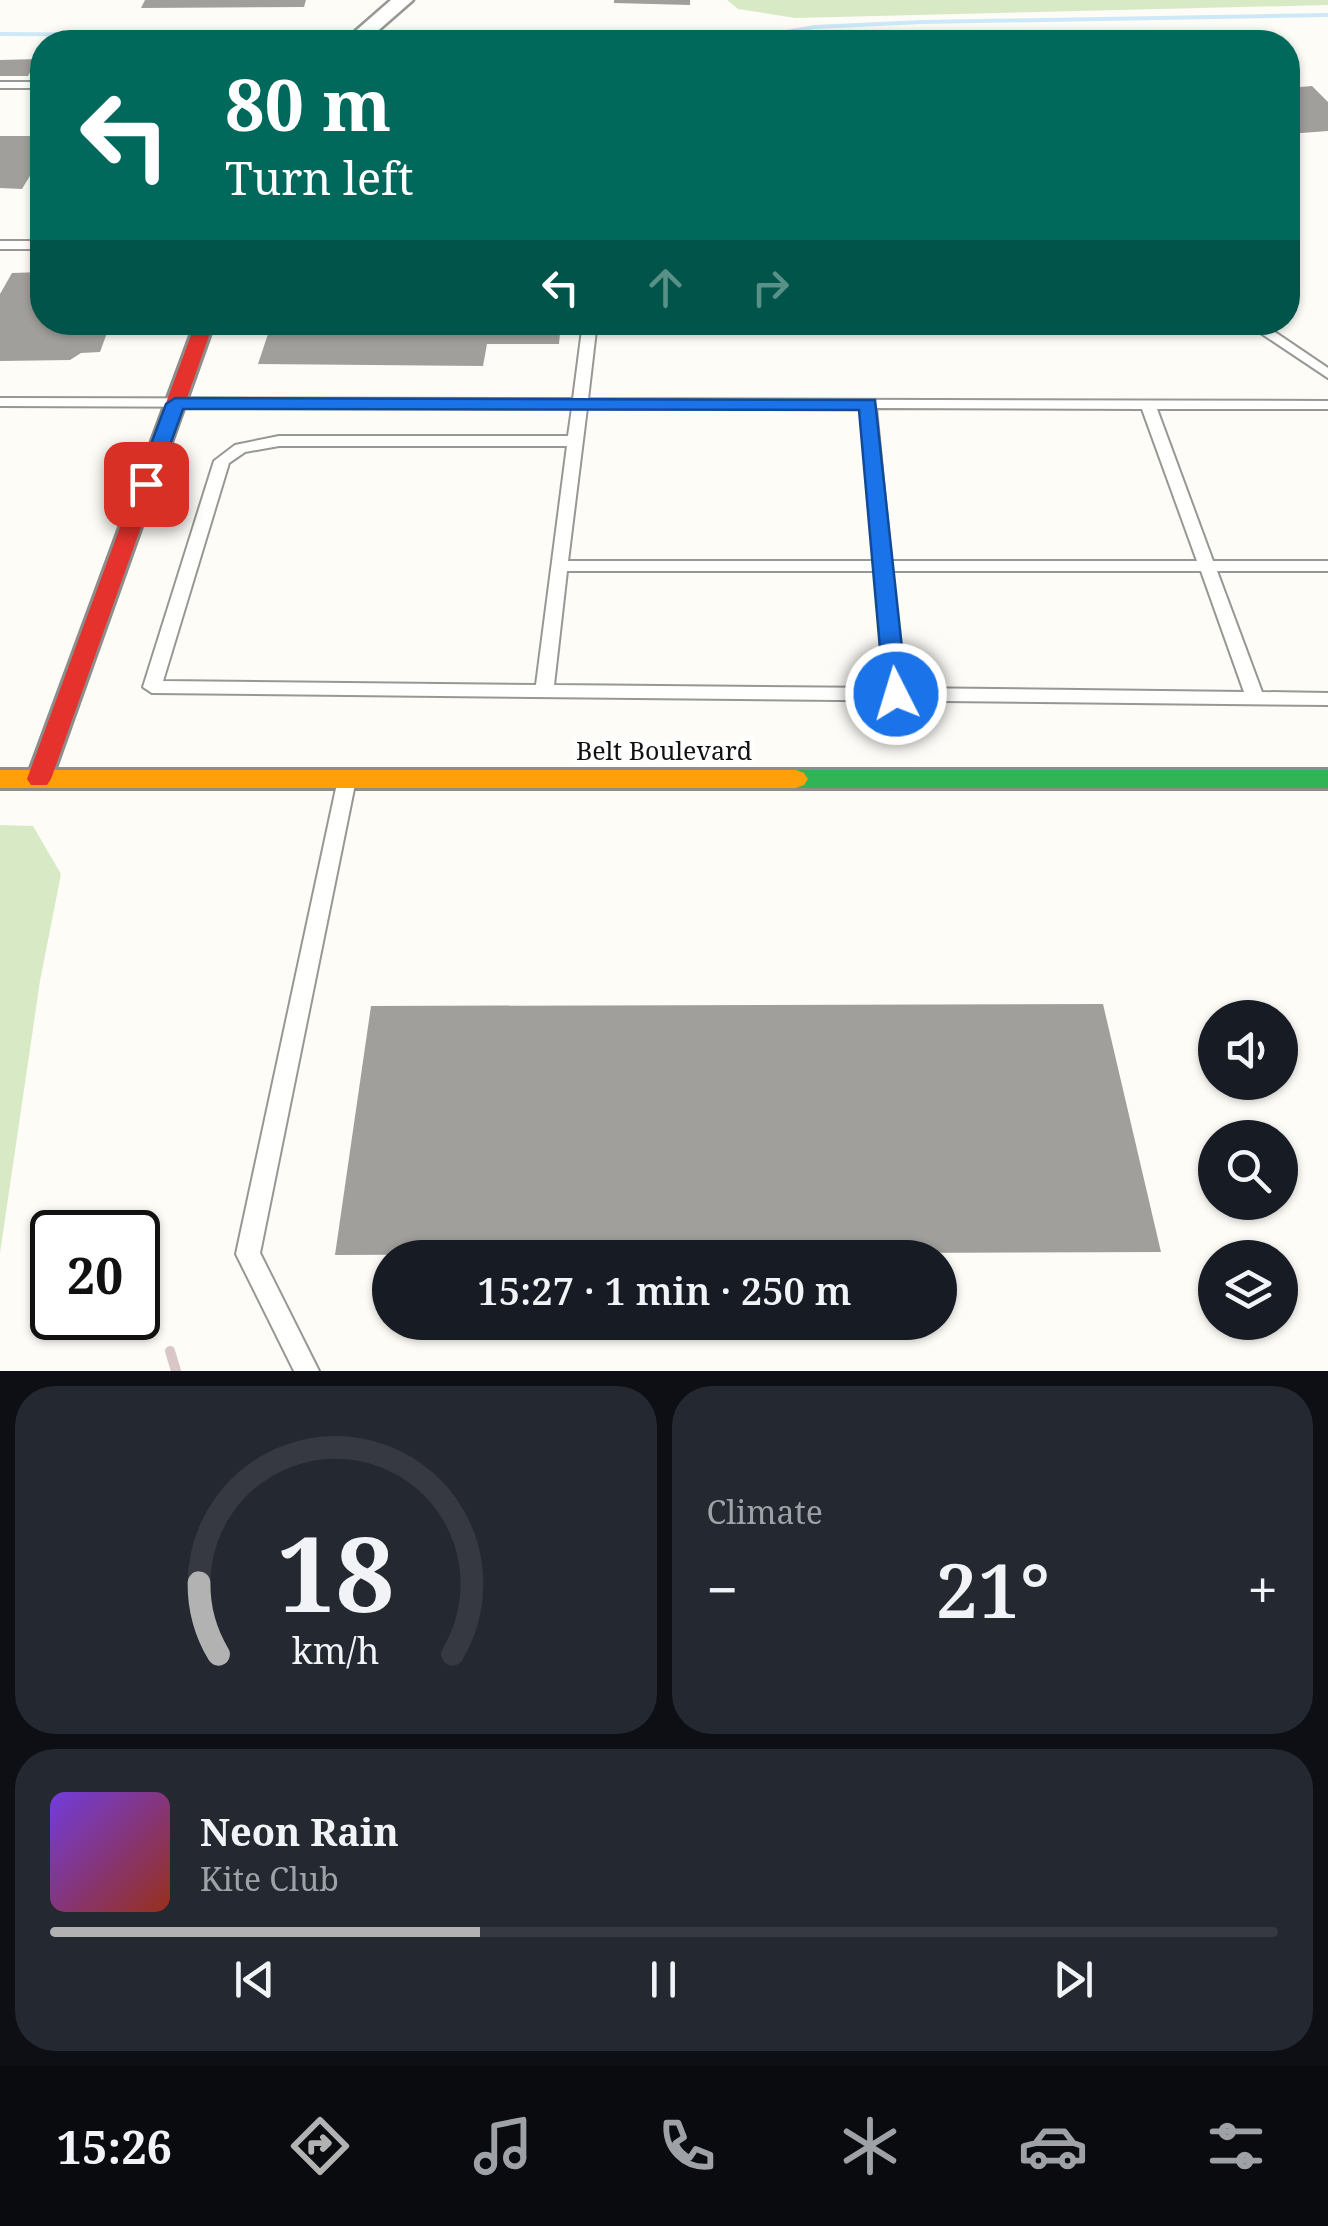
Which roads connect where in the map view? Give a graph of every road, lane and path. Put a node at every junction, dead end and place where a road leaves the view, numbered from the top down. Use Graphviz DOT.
graph roads {
  1 [pos="403,0"];
  2 [pos="367,30"];
  3 [pos="0,84"];
  4 [pos="30,85"];
  5 [pos="0,245"];
  6 [pos="30,245"];
  7 [pos="200,335"];
  8 [pos="588,335"];
  9 [pos="1270,335"];
  10 [pos="1328,374"];
  11 [pos="0,402"];
  12 [pos="175,404"];
  13 [pos="580,404"];
  14 [pos="868,404"];
  15 [pos="1148,405"];
  16 [pos="1328,405"];
  17 [pos="575,441"];
  18 [pos="560,566"];
  19 [pos="883,566"];
  20 [pos="1207,566"];
  21 [pos="1328,566"];
  22 [pos="544,691"];
  23 [pos="896,694"];
  24 [pos="1255,698"];
  25 [pos="1328,699"];
  26 [pos="0,779"];
  27 [pos="38,779"];
  28 [pos="347,779"];
  29 [pos="1328,779"];
  30 [pos="307,1371"];
  1 -- 2 [label="street"];
  3 -- 4 [label="lane"];
  5 -- 6 [label="lane"];
  7 -- 12 [label="street"];
  8 -- 13 [label="lane"];
  9 -- 10 [label="lane"];
  11 -- 12 [label="lane"];
  12 -- 13 [label="lane"];
  12 -- 27 [label="street"];
  13 -- 14 [label="lane"];
  13 -- 17 [label="lane"];
  14 -- 15 [label="lane"];
  14 -- 19 [label="lane"];
  15 -- 16 [label="lane"];
  15 -- 20 [label="lane"];
  17 -- 18 [label="lane"];
  17 -- 22 [label="lane"];
  18 -- 19 [label="lane"];
  18 -- 22 [label="lane"];
  19 -- 20 [label="lane"];
  19 -- 23 [label="lane"];
  20 -- 21 [label="lane"];
  20 -- 24 [label="lane"];
  22 -- 23 [label="lane"];
  23 -- 24 [label="lane"];
  24 -- 25 [label="lane"];
  26 -- 27 [label="street, Belt Boulevard"];
  27 -- 28 [label="street, Belt Boulevard"];
  28 -- 29 [label="street, Belt Boulevard"];
  28 -- 30 [label="lane"];
}
